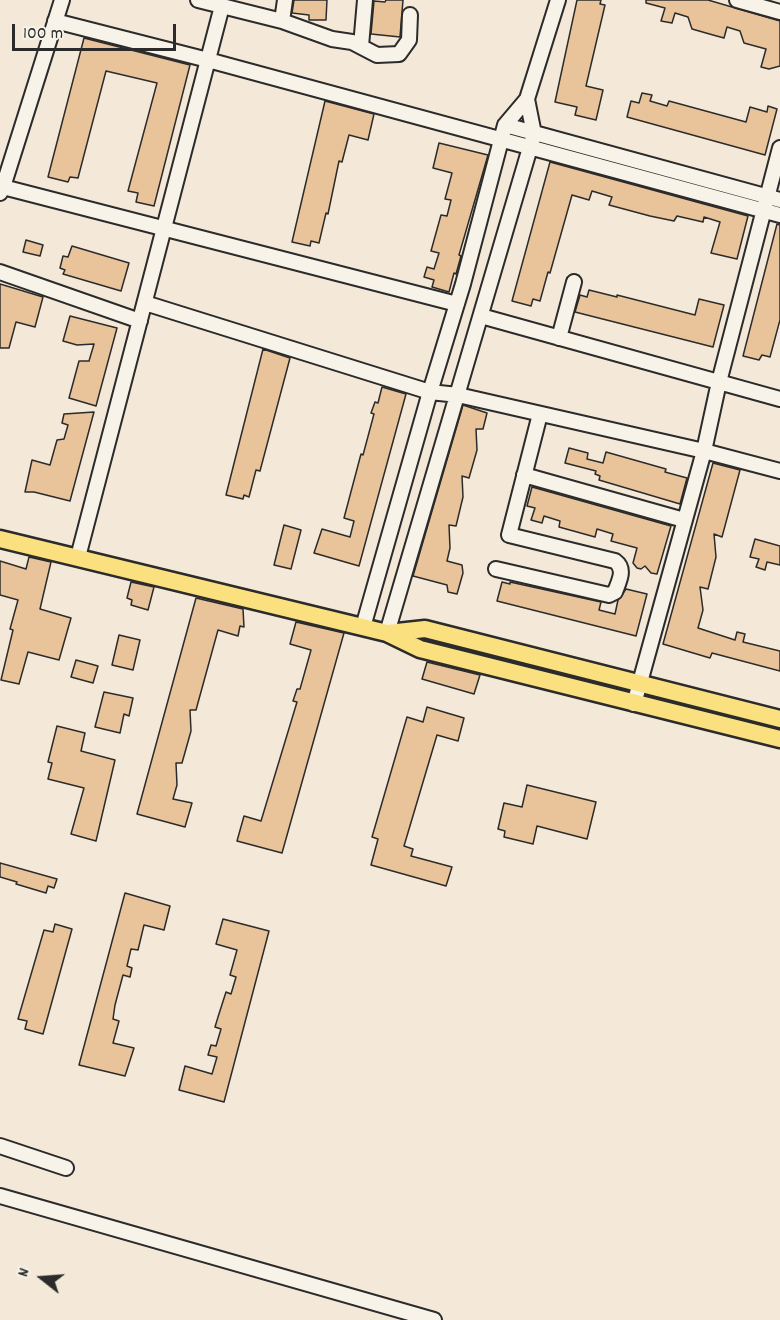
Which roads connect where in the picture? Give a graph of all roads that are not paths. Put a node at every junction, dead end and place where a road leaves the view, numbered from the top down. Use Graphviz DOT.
graph roads {
  1 [pos="62,0"];
  2 [pos="198,0"];
  3 [pos="285,0"];
  4 [pos="365,0"];
  5 [pos="558,0"];
  6 [pos="738,0"];
  7 [pos="222,6"];
  8 [pos="780,12"];
  9 [pos="410,15"];
  10 [pos="55,21"];
  11 [pos="282,21"];
  12 [pos="361,46"];
  13 [pos="208,60"];
  14 [pos="527,99"];
  15 [pos="505,125"];
  16 [pos="534,134"];
  17 [pos="501,140"];
  18 [pos="529,148"];
  19 [pos="780,148"];
  20 [pos="2,190"];
  21 [pos="774,199"];
  22 [pos="764,212"];
  23 [pos="780,216"];
  24 [pos="164,230"];
  25 [pos="0,272"];
  26 [pos="574,282"];
  27 [pos="463,285"];
  28 [pos="487,291"];
  29 [pos="145,303"];
  30 [pos="457,304"];
  31 [pos="480,316"];
  32 [pos="140,321"];
  33 [pos="559,338"];
  34 [pos="719,382"];
  35 [pos="430,392"];
  36 [pos="458,395"];
  37 [pos="780,399"];
  38 [pos="540,414"];
  39 [pos="704,451"];
  40 [pos="780,471"];
  41 [pos="524,475"];
  42 [pos="684,520"];
  43 [pos="0,539"];
  44 [pos="78,557"];
  45 [pos="496,569"];
  46 [pos="363,627"];
  47 [pos="387,633"];
  48 [pos="639,683"];
  49 [pos="634,704"];
  50 [pos="780,719"];
  51 [pos="780,739"];
  52 [pos="0,1146"];
  53 [pos="66,1168"];
  54 [pos="0,1196"];
  55 [pos="434,1320"];
  1 -- 10 [label="street"];
  2 -- 7 [label="street"];
  3 -- 11 [label="street"];
  4 -- 12 [label="street"];
  5 -- 14 [label="street"];
  6 -- 8 [label="street"];
  7 -- 11 [label="street"];
  7 -- 13 [label="street"];
  9 -- 12 [label="street"];
  10 -- 13 [label="street"];
  10 -- 20 [label="street"];
  11 -- 12 [label="street"];
  13 -- 17 [label="street"];
  13 -- 24 [label="street"];
  14 -- 15 [label="street"];
  14 -- 16 [label="street"];
  15 -- 16 [label="street"];
  15 -- 17 [label="street"];
  16 -- 18 [label="street"];
  16 -- 21 [label="street"];
  17 -- 18 [label="street"];
  17 -- 27 [label="street"];
  18 -- 22 [label="street"];
  18 -- 28 [label="street"];
  19 -- 21 [label="street"];
  20 -- 24 [label="street"];
  21 -- 22 [label="street"];
  22 -- 23 [label="street"];
  22 -- 34 [label="street"];
  24 -- 29 [label="street"];
  24 -- 30 [label="street"];
  25 -- 32 [label="street"];
  26 -- 33 [label="street"];
  27 -- 28 [label="street"];
  27 -- 30 [label="street"];
  28 -- 31 [label="street"];
  29 -- 32 [label="street"];
  29 -- 35 [label="street"];
  30 -- 35 [label="street"];
  31 -- 33 [label="street"];
  31 -- 36 [label="street"];
  32 -- 44 [label="street"];
  33 -- 34 [label="street"];
  34 -- 37 [label="street"];
  34 -- 39 [label="street"];
  35 -- 36 [label="street"];
  35 -- 46 [label="street"];
  36 -- 38 [label="street"];
  36 -- 47 [label="street"];
  38 -- 39 [label="street"];
  38 -- 41 [label="street"];
  39 -- 40 [label="street"];
  39 -- 42 [label="street"];
  41 -- 42 [label="street"];
  41 -- 45 [label="street"];
  42 -- 48 [label="street"];
  43 -- 44 [label="main road"];
  44 -- 46 [label="main road"];
  46 -- 47 [label="main road"];
  47 -- 48 [label="main road"];
  47 -- 49 [label="main road"];
  48 -- 49 [label="street"];
  48 -- 50 [label="main road"];
  49 -- 51 [label="main road"];
  52 -- 53 [label="street"];
  54 -- 55 [label="street"];
}
